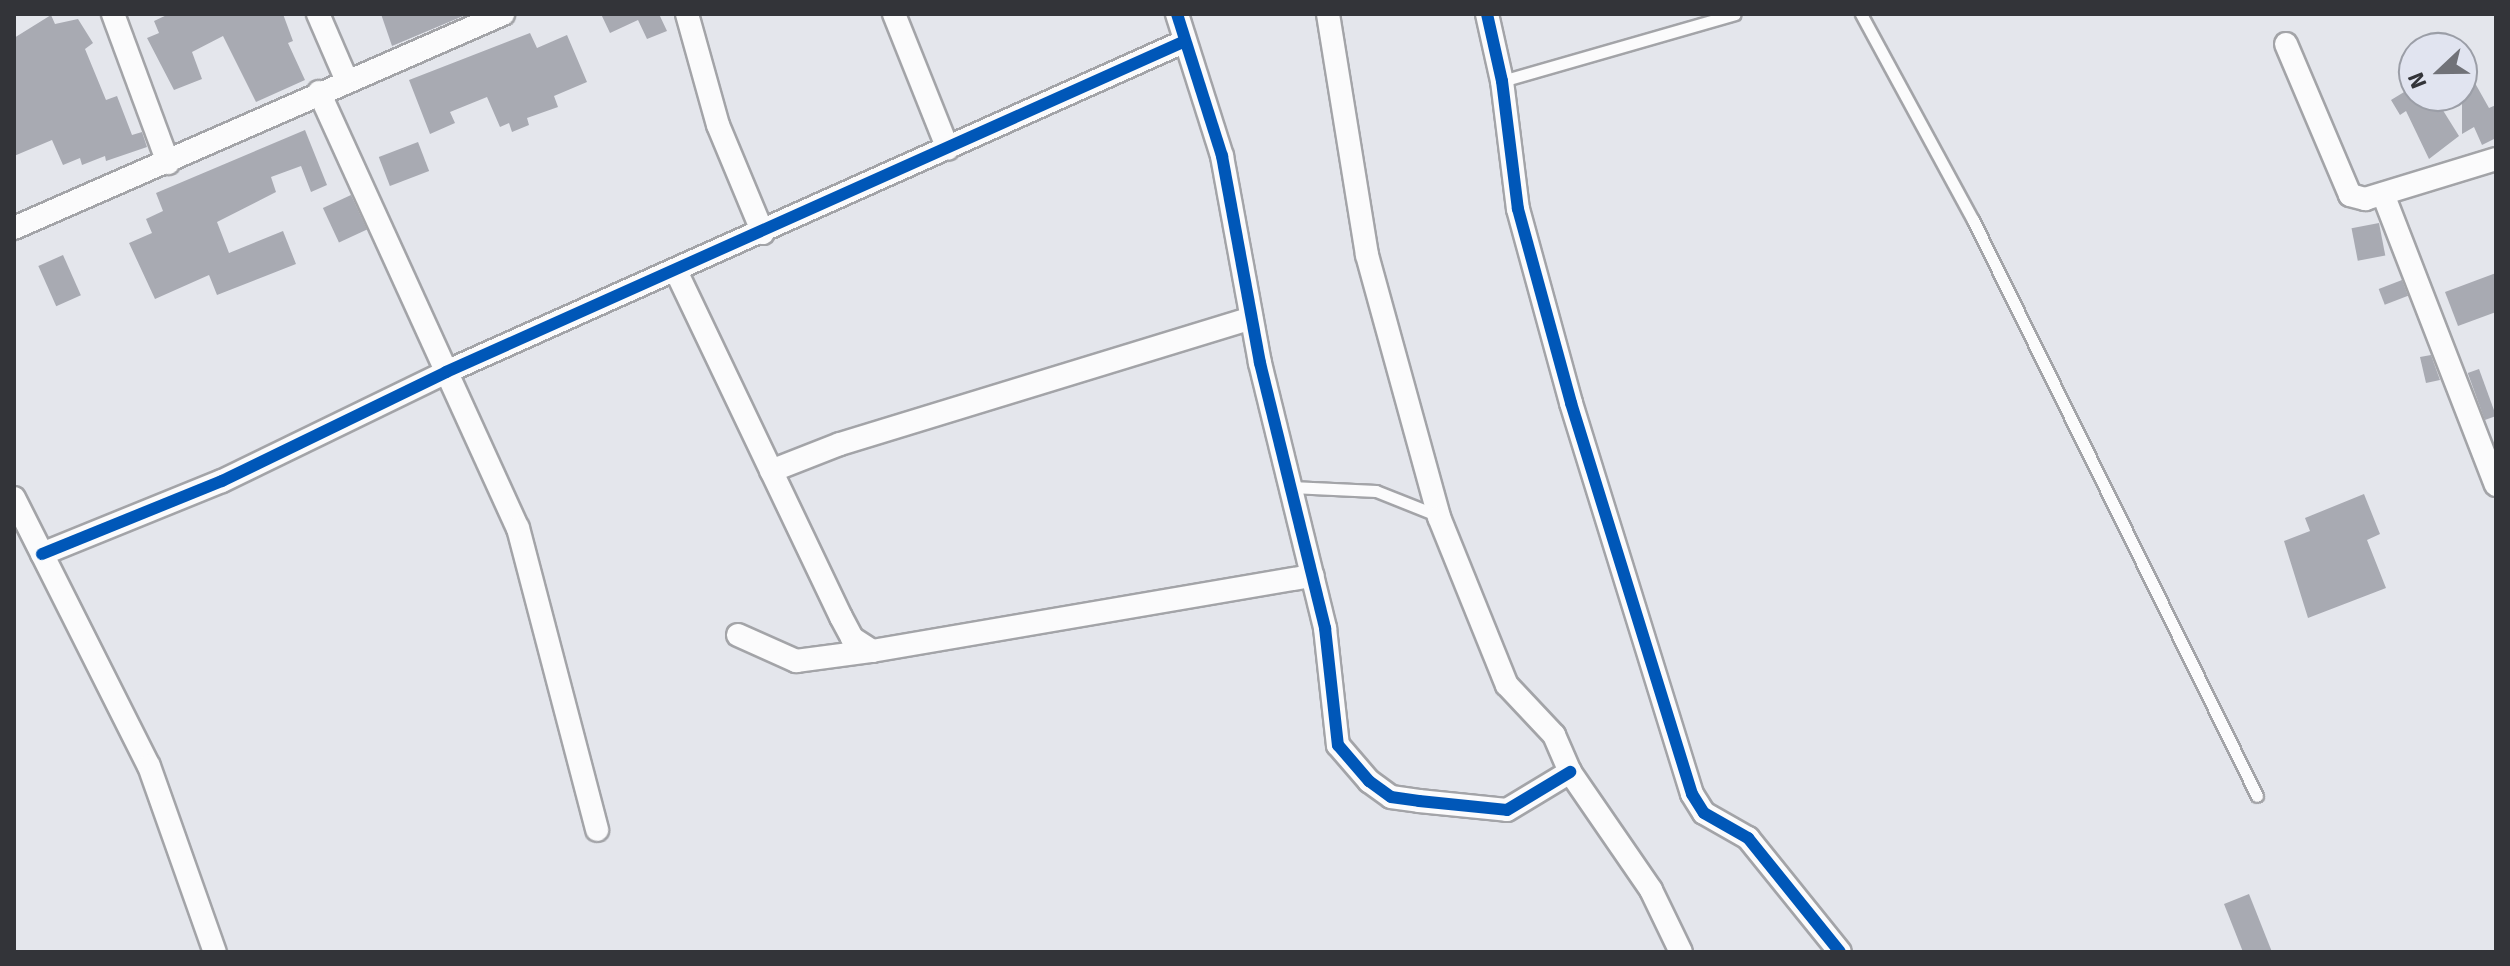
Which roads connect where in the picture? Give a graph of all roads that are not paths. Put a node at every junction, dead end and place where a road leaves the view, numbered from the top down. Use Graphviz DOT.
graph roads {
  1 [pos="113,14"];
  2 [pos="318,14"];
  3 [pos="503,14"];
  4 [pos="687,14"];
  5 [pos="894,14"];
  6 [pos="1177,14"];
  7 [pos="1328,14"];
  8 [pos="1487,14"];
  9 [pos="1735,14"];
  10 [pos="1861,14"];
  11 [pos="1183,42"];
  12 [pos="2286,44"];
  13 [pos="347,81"];
  14 [pos="1502,81"];
  15 [pos="319,92"];
  16 [pos="948,149"];
  17 [pos="2496,159"];
  18 [pos="168,163"];
  19 [pos="2383,194"];
  20 [pos="14,228"];
  21 [pos="763,233"];
  22 [pos="676,271"];
  23 [pos="1251,318"];
  24 [pos="446,372"];
  25 [pos="771,471"];
  26 [pos="2496,485"];
  27 [pos="1291,487"];
  28 [pos="14,498"];
  29 [pos="1439,517"];
  30 [pos="42,554"];
  31 [pos="1313,576"];
  32 [pos="738,635"];
  33 [pos="872,651"];
  34 [pos="1570,772"];
  35 [pos="2257,796"];
  36 [pos="597,830"];
  37 [pos="215,952"];
  38 [pos="1681,952"];
  39 [pos="1840,952"];
  1 -- 18 [label="street"];
  2 -- 13 [label="street"];
  3 -- 13 [label="street"];
  4 -- 21 [label="street"];
  5 -- 16 [label="street"];
  6 -- 11 [label="street"];
  7 -- 29 [label="street"];
  8 -- 14 [label="street"];
  9 -- 14 [label="lane"];
  10 -- 35 [label="lane"];
  11 -- 16 [label="street"];
  11 -- 23 [label="street"];
  12 -- 19 [label="street"];
  13 -- 15 [label="street"];
  14 -- 39 [label="street"];
  15 -- 18 [label="street"];
  15 -- 24 [label="street"];
  16 -- 21 [label="street"];
  17 -- 19 [label="street"];
  18 -- 20 [label="street"];
  19 -- 26 [label="street"];
  21 -- 22 [label="street"];
  22 -- 24 [label="street"];
  22 -- 25 [label="street"];
  23 -- 25 [label="street"];
  23 -- 27 [label="street"];
  24 -- 30 [label="street"];
  24 -- 36 [label="street"];
  25 -- 33 [label="street"];
  27 -- 29 [label="lane"];
  27 -- 31 [label="street"];
  28 -- 30 [label="street"];
  29 -- 34 [label="street"];
  30 -- 37 [label="street"];
  31 -- 33 [label="street"];
  31 -- 34 [label="street"];
  32 -- 33 [label="street"];
  34 -- 38 [label="street"];
}
